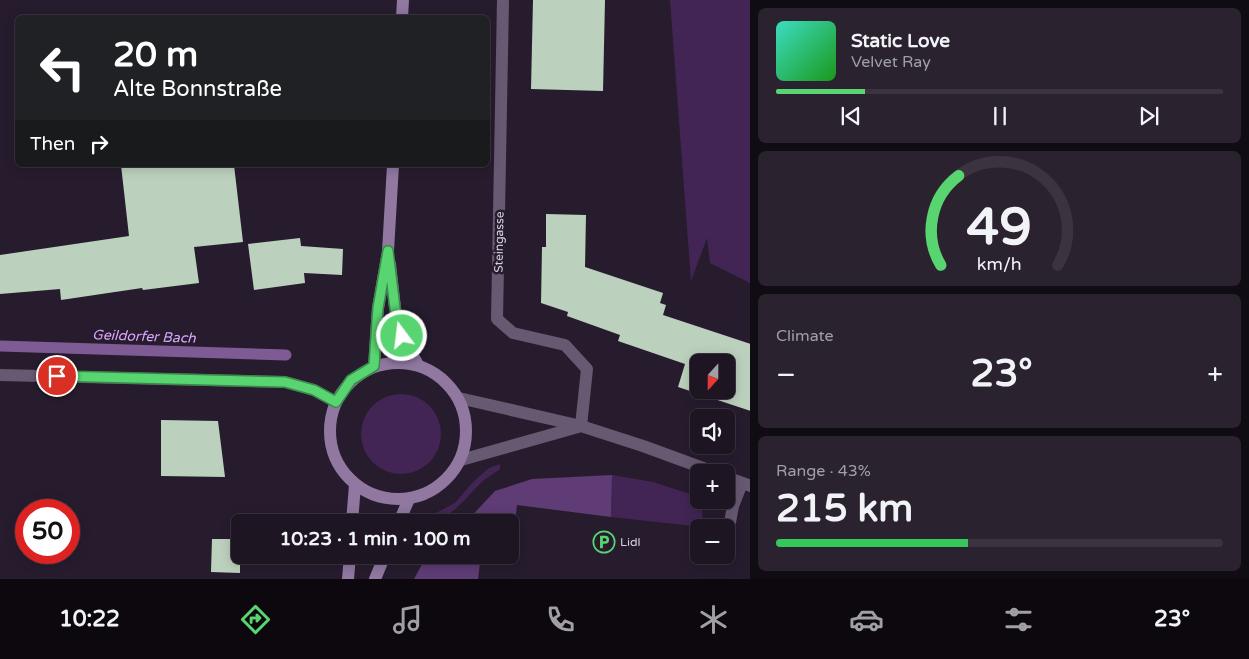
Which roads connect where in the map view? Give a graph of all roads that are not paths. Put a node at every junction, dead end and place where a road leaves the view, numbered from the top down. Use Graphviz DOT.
graph roads {
  1 [pos="403,0"];
  2 [pos="503,0"];
  3 [pos="402,15"];
  4 [pos="393,167"];
  5 [pos="388,251"];
  6 [pos="418,365"];
  7 [pos="374,366"];
  8 [pos="0,375"];
  9 [pos="459,398"];
  10 [pos="336,402"];
  11 [pos="581,426"];
  12 [pos="460,460"];
  13 [pos="692,464"];
  14 [pos="355,485"];
  15 [pos="746,485"];
  16 [pos="410,499"];
  17 [pos="353,514"];
  18 [pos="403,514"];
  19 [pos="731,519"];
  20 [pos="349,564"];
  21 [pos="381,564"];
  22 [pos="348,579"];
  23 [pos="375,579"];
  1 -- 3 [label="main road"];
  2 -- 11 [label="street, Steingasse"];
  4 -- 5 [label="main road"];
  5 -- 6 [label="main road"];
  5 -- 7 [label="main road"];
  6 -- 7 [label="main road"];
  6 -- 9 [label="main road"];
  7 -- 10 [label="main road"];
  8 -- 10 [label="street"];
  9 -- 11 [label="street"];
  9 -- 12 [label="main road"];
  10 -- 14 [label="main road"];
  11 -- 12 [label="street"];
  11 -- 13 [label="street"];
  12 -- 16 [label="main road"];
  14 -- 16 [label="main road"];
  14 -- 17 [label="main road"];
  15 -- 19 [label="street"];
  16 -- 18 [label="main road"];
  20 -- 22 [label="main road"];
  21 -- 23 [label="main road"];
}
